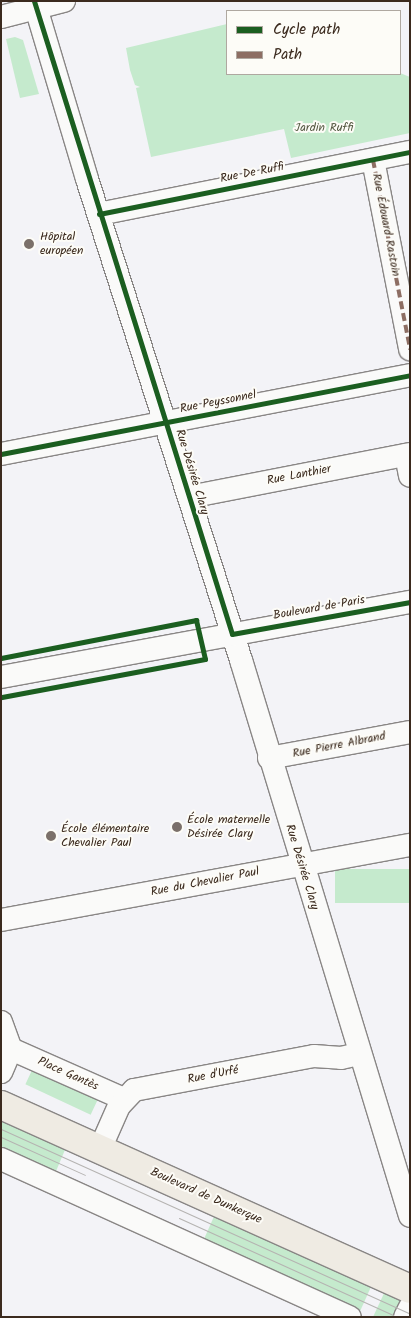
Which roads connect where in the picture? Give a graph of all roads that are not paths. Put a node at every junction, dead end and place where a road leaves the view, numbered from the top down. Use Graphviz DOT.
graph roads {
  1 [pos="64,1"];
  2 [pos="36,5"];
  3 [pos="1,17"];
  4 [pos="410,152"];
  5 [pos="374,160"];
  6 [pos="99,214"];
  7 [pos="410,348"];
  8 [pos="410,375"];
  9 [pos="166,422"];
  10 [pos="1,454"];
  11 [pos="408,462"];
  12 [pos="189,496"];
  13 [pos="410,602"];
  14 [pos="232,634"];
  15 [pos="1,677"];
  16 [pos="410,732"];
  17 [pos="269,758"];
  18 [pos="410,845"];
  19 [pos="301,865"];
  20 [pos="1,920"];
  21 [pos="1,1022"];
  22 [pos="11,1049"];
  23 [pos="359,1054"];
  24 [pos="1,1072"];
  25 [pos="124,1099"];
  26 [pos="1,1105"];
  27 [pos="100,1149"];
  28 [pos="1,1160"];
  29 [pos="410,1216"];
  30 [pos="410,1289"];
  31 [pos="410,1307"];
  32 [pos="350,1317"];
  33 [pos="405,1317"];
  1 -- 2 [label="street"];
  2 -- 3 [label="street"];
  2 -- 6 [label="street, Rue Désirée Clary"];
  4 -- 5 [label="street, Rue De Ruffi"];
  5 -- 6 [label="street, Rue De Ruffi"];
  5 -- 7 [label="street, Rue Édouard Rastoin"];
  6 -- 9 [label="street, Rue Désirée Clary"];
  8 -- 9 [label="street, Rue Peyssonnel"];
  9 -- 10 [label="street, Rue Peyssonnel"];
  9 -- 12 [label="street, Rue Désirée Clary"];
  11 -- 12 [label="street, Rue Lanthier"];
  12 -- 14 [label="street, Rue Désirée Clary"];
  13 -- 14 [label="street, Boulevard de Paris"];
  14 -- 15 [label="street, Boulevard de Paris"];
  14 -- 17 [label="street, Rue Désirée Clary"];
  16 -- 17 [label="street, Rue Pierre Albrand"];
  17 -- 19 [label="street, Rue Désirée Clary"];
  18 -- 19 [label="street, Rue du Chevalier Paul"];
  19 -- 20 [label="street, Rue du Chevalier Paul"];
  19 -- 23 [label="street, Rue Désirée Clary"];
  21 -- 22 [label="street"];
  22 -- 24 [label="street"];
  22 -- 25 [label="street, Place Gantès"];
  23 -- 25 [label="street, Rue d'Urfé"];
  23 -- 29 [label="street, Rue Désirée Clary"];
  25 -- 27 [label="street"];
  26 -- 27 [label="main road, Boulevard de Dunkerque"];
  27 -- 30 [label="main road, Boulevard de Dunkerque"];
  28 -- 32 [label="street"];
  31 -- 33 [label="street"];
}
